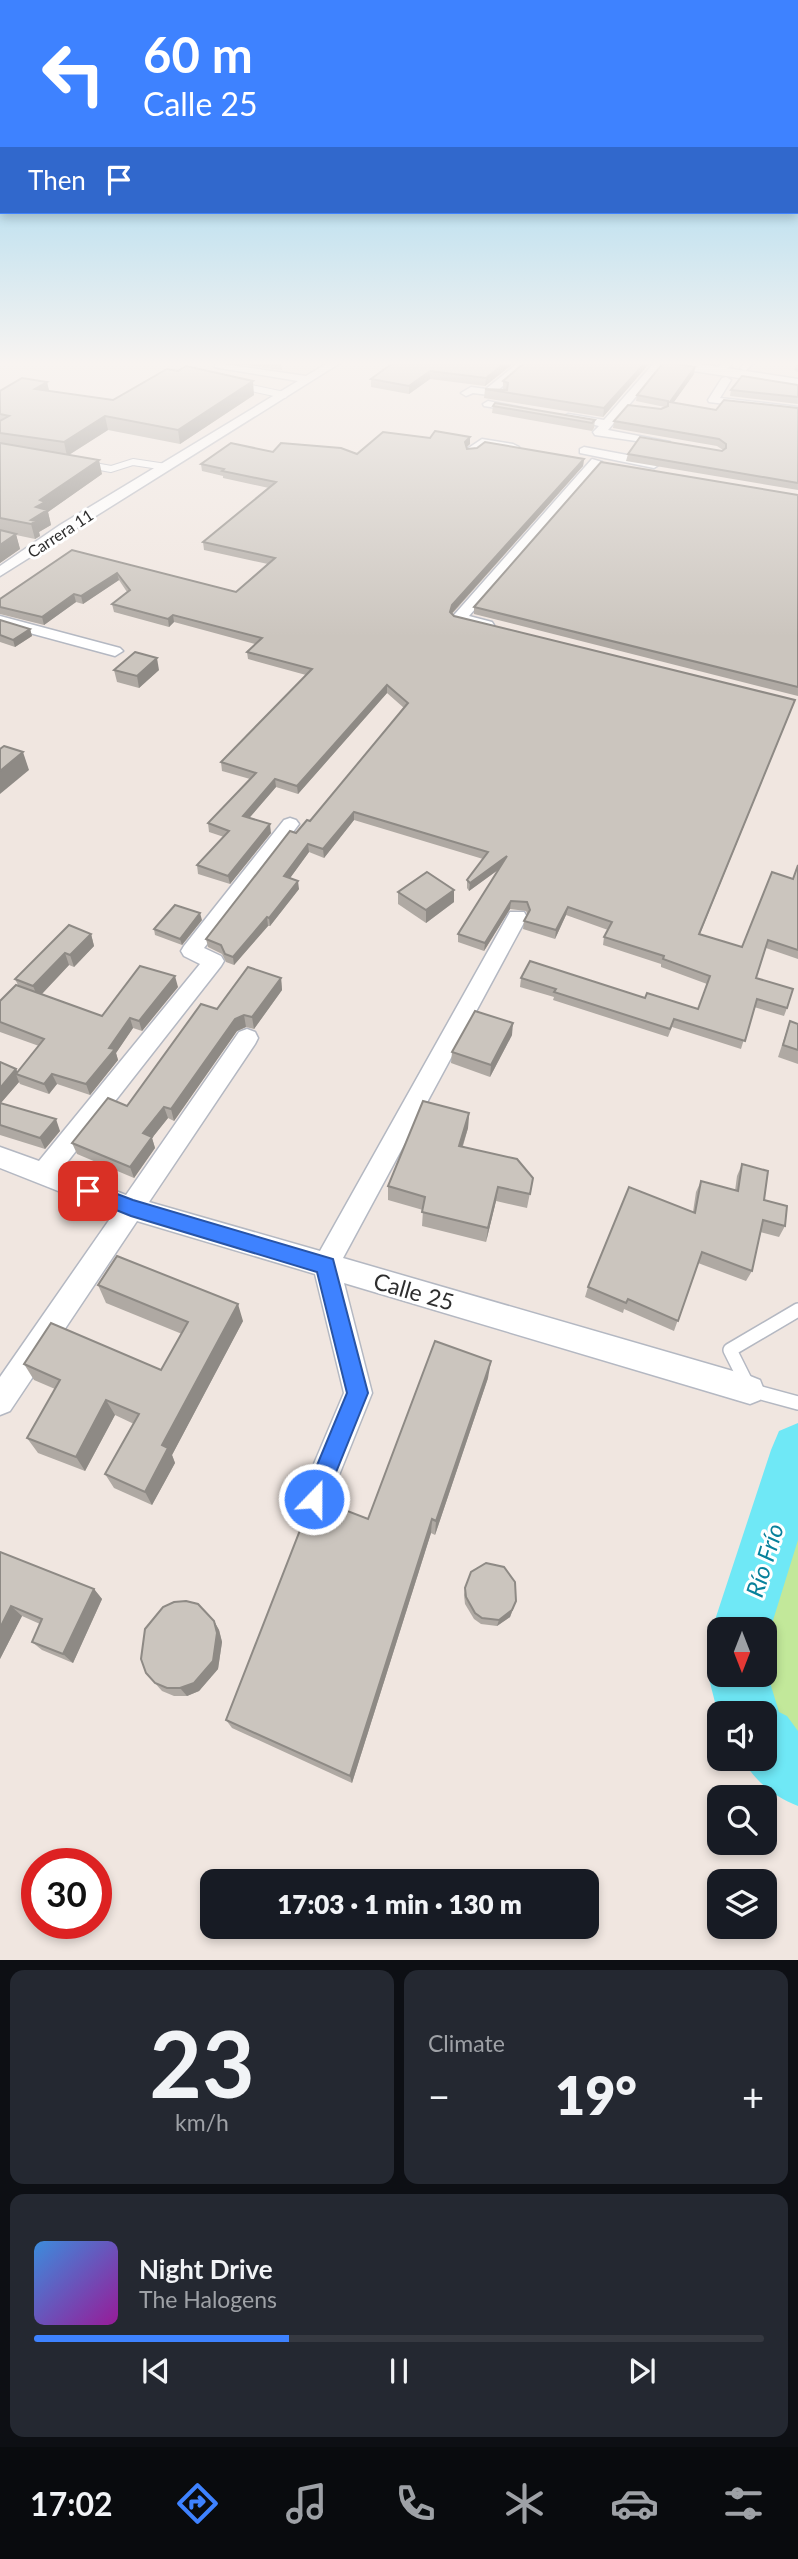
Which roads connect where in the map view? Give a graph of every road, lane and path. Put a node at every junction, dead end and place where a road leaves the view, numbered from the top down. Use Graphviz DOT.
graph roads {
  1 [pos="187,454"];
  2 [pos="599,454"];
  3 [pos="571,458"];
  4 [pos="596,462"];
  5 [pos="83,464"];
  6 [pos="166,467"];
  7 [pos="14,541"];
  8 [pos="37,547"];
  9 [pos="0,572"];
  10 [pos="0,620"];
  11 [pos="500,628"];
  12 [pos="115,651"];
  13 [pos="290,824"];
  14 [pos="517,917"];
  15 [pos="247,1038"];
  16 [pos="0,1157"];
  17 [pos="44,1174"];
  18 [pos="131,1208"];
  19 [pos="326,1265"];
  20 [pos="798,1310"];
  21 [pos="750,1390"];
  22 [pos="0,1401"];
  23 [pos="798,1404"];
  24 [pos="314,1499"];
  1 -- 6 [label="street, Carrera 11"];
  2 -- 4 [label="street"];
  3 -- 4 [label="street"];
  4 -- 11 [label="street"];
  5 -- 6 [label="lane"];
  6 -- 8 [label="street, Carrera 11"];
  7 -- 8 [label="street"];
  8 -- 9 [label="street, Carrera 11"];
  10 -- 12 [label="street"];
  13 -- 17 [label="street"];
  14 -- 19 [label="street"];
  15 -- 18 [label="street"];
  16 -- 17 [label="street, Calle 25"];
  17 -- 18 [label="street, Calle 25"];
  18 -- 19 [label="street, Calle 25"];
  18 -- 22 [label="street"];
  19 -- 21 [label="street, Calle 25"];
  19 -- 24 [label="street"];
  20 -- 21 [label="lane"];
  21 -- 23 [label="lane"];
}
